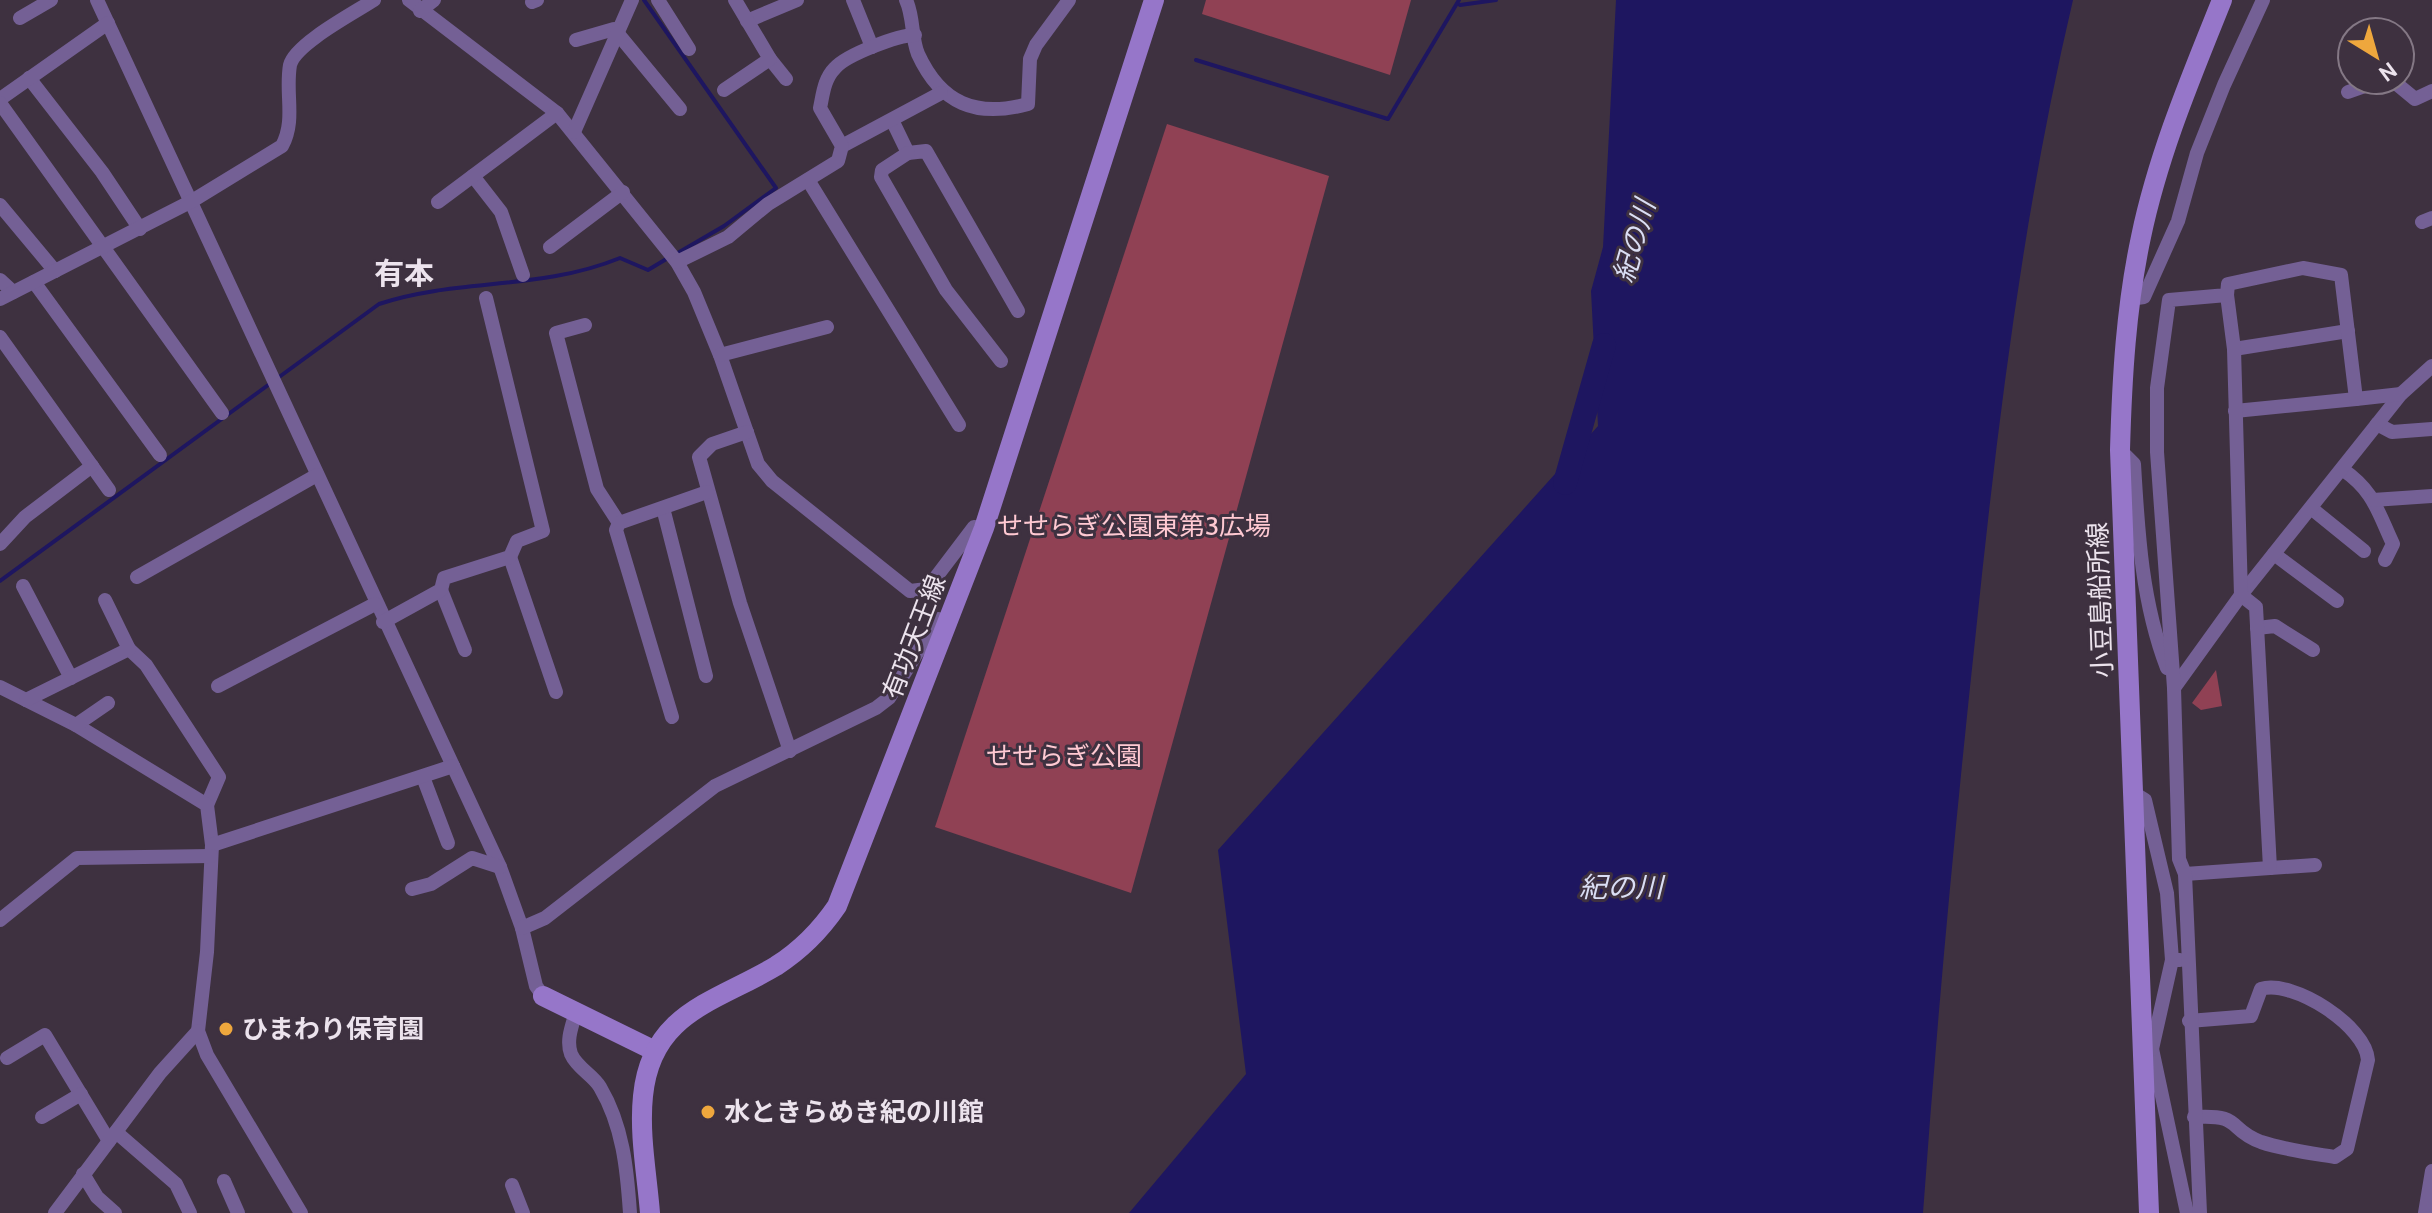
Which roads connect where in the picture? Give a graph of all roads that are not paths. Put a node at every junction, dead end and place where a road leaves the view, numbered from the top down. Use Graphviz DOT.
graph roads {
  1 [pos="51,0"];
  2 [pos="97,0"];
  3 [pos="374,0"];
  4 [pos="434,0"];
  5 [pos="632,0"];
  6 [pos="658,0"];
  7 [pos="735,0"];
  8 [pos="797,0"];
  9 [pos="853,0"];
  10 [pos="906,0"];
  11 [pos="1069,0"];
  12 [pos="2222,0"];
  13 [pos="2263,0"];
  14 [pos="1149,2"];
  15 [pos="414,5"];
  16 [pos="20,18"];
  17 [pos="747,21"];
  18 [pos="108,23"];
  19 [pos="619,32"];
  20 [pos="915,35"];
  21 [pos="576,40"];
  22 [pos="872,47"];
  23 [pos="689,49"];
  24 [pos="770,59"];
  25 [pos="29,78"];
  26 [pos="786,79"];
  27 [pos="724,90"];
  28 [pos="2432,91"];
  29 [pos="941,93"];
  30 [pos="2411,96"];
  31 [pos="0,101"];
  32 [pos="680,109"];
  33 [pos="557,113"];
  34 [pos="892,120"];
  35 [pos="574,132"];
  36 [pos="842,146"];
  37 [pos="908,153"];
  38 [pos="473,176"];
  39 [pos="808,180"];
  40 [pos="623,192"];
  41 [pos="192,201"];
  42 [pos="438,202"];
  43 [pos="0,205"];
  44 [pos="140,229"];
  45 [pos="103,245"];
  46 [pos="550,247"];
  47 [pos="673,258"];
  48 [pos="55,271"];
  49 [pos="523,275"];
  50 [pos="0,280"];
  51 [pos="34,282"];
  52 [pos="2227,295"];
  53 [pos="6,296"];
  54 [pos="486,298"];
  55 [pos="2130,299"];
  56 [pos="1018,311"];
  57 [pos="585,325"];
  58 [pos="827,327"];
  59 [pos="2348,331"];
  60 [pos="0,337"];
  61 [pos="2234,349"];
  62 [pos="720,355"];
  63 [pos="1001,361"];
  64 [pos="2432,366"];
  65 [pos="2401,394"];
  66 [pos="2356,399"];
  67 [pos="2235,411"];
  68 [pos="222,413"];
  69 [pos="2377,424"];
  70 [pos="959,425"];
  71 [pos="2432,429"];
  72 [pos="747,432"];
  73 [pos="2120,450"];
  74 [pos="160,455"];
  75 [pos="92,466"];
  76 [pos="2342,469"];
  77 [pos="317,475"];
  78 [pos="109,490"];
  79 [pos="707,492"];
  80 [pos="2432,496"];
  81 [pos="2373,500"];
  82 [pos="663,508"];
  83 [pos="2311,508"];
  84 [pos="619,523"];
  85 [pos="984,528"];
  86 [pos="0,544"];
  87 [pos="2364,551"];
  88 [pos="2274,554"];
  89 [pos="510,557"];
  90 [pos="2385,560"];
  91 [pos="137,577"];
  92 [pos="23,586"];
  93 [pos="441,590"];
  94 [pos="2241,595"];
  95 [pos="105,600"];
  96 [pos="2337,601"];
  97 [pos="375,604"];
  98 [pos="938,619"];
  99 [pos="383,622"];
  100 [pos="2257,628"];
  101 [pos="129,649"];
  102 [pos="465,650"];
  103 [pos="2313,650"];
  104 [pos="706,676"];
  105 [pos="71,678"];
  106 [pos="218,686"];
  107 [pos="0,687"];
  108 [pos="2174,688"];
  109 [pos="556,692"];
  110 [pos="26,700"];
  111 [pos="108,703"];
  112 [pos="672,717"];
  113 [pos="76,725"];
  114 [pos="790,751"];
  115 [pos="453,766"];
  116 [pos="423,777"];
  117 [pos="2132,792"];
  118 [pos="207,805"];
  119 [pos="448,843"];
  120 [pos="211,850"];
  121 [pos="2315,865"];
  122 [pos="500,867"];
  123 [pos="2270,868"];
  124 [pos="2185,874"];
  125 [pos="412,889"];
  126 [pos="0,920"];
  127 [pos="522,928"];
  128 [pos="2179,960"];
  129 [pos="543,996"];
  130 [pos="576,1012"];
  131 [pos="2189,1021"];
  132 [pos="198,1031"];
  133 [pos="2147,1049"];
  134 [pos="655,1051"];
  135 [pos="7,1058"];
  136 [pos="81,1094"];
  137 [pos="42,1117"];
  138 [pos="2194,1117"];
  139 [pos="112,1136"];
  140 [pos="2432,1171"];
  141 [pos="83,1174"];
  142 [pos="224,1181"];
  143 [pos="512,1185"];
  144 [pos="55,1213"];
  145 [pos="115,1213"];
  146 [pos="190,1213"];
  147 [pos="238,1213"];
  148 [pos="301,1213"];
  149 [pos="523,1213"];
  150 [pos="630,1213"];
  151 [pos="650,1213"];
  152 [pos="2149,1213"];
  153 [pos="2187,1213"];
  154 [pos="2200,1213"];
  155 [pos="2425,1213"];
  1 -- 16 [label="street"];
  2 -- 18 [label="street"];
  3 -- 41 [label="street"];
  4 -- 15 [label="street"];
  5 -- 19 [label="street"];
  6 -- 23 [label="street"];
  7 -- 17 [label="street"];
  8 -- 17 [label="street"];
  9 -- 22 [label="street"];
  10 -- 20 [label="street"];
  11 -- 29 [label="street"];
  12 -- 55 [label="main road, 小豆島船所線"];
  13 -- 55 [label="street"];
  14 -- 85 [label="main road, 有功天王線"];
  15 -- 33 [label="street"];
  17 -- 24 [label="street"];
  18 -- 25 [label="street"];
  18 -- 41 [label="street"];
  19 -- 21 [label="street"];
  19 -- 32 [label="street"];
  19 -- 35 [label="street"];
  20 -- 22 [label="street"];
  20 -- 29 [label="street"];
  22 -- 36 [label="street"];
  24 -- 26 [label="street"];
  24 -- 27 [label="street"];
  25 -- 31 [label="street"];
  25 -- 44 [label="street"];
  28 -- 30 [label="street"];
  29 -- 34 [label="street"];
  31 -- 45 [label="street"];
  33 -- 35 [label="street"];
  33 -- 38 [label="street"];
  34 -- 36 [label="street"];
  34 -- 37 [label="street"];
  35 -- 40 [label="street"];
  36 -- 39 [label="street"];
  37 -- 56 [label="street"];
  37 -- 63 [label="street"];
  38 -- 42 [label="street"];
  38 -- 49 [label="street"];
  39 -- 47 [label="street"];
  39 -- 70 [label="street"];
  40 -- 46 [label="street"];
  40 -- 47 [label="street"];
  41 -- 44 [label="street"];
  41 -- 77 [label="street"];
  43 -- 48 [label="street"];
  44 -- 45 [label="street"];
  45 -- 48 [label="street"];
  45 -- 68 [label="street"];
  47 -- 62 [label="street"];
  48 -- 51 [label="street"];
  50 -- 53 [label="street"];
  51 -- 53 [label="street"];
  51 -- 74 [label="street"];
  52 -- 59 [label="street"];
  52 -- 61 [label="street"];
  52 -- 108 [label="street"];
  54 -- 89 [label="street"];
  55 -- 73 [label="main road, 小豆島船所線"];
  57 -- 84 [label="street"];
  58 -- 62 [label="street"];
  59 -- 61 [label="street"];
  59 -- 66 [label="street"];
  60 -- 75 [label="street"];
  61 -- 67 [label="street"];
  62 -- 72 [label="street"];
  64 -- 65 [label="street"];
  65 -- 66 [label="street"];
  65 -- 69 [label="street"];
  66 -- 67 [label="street"];
  67 -- 94 [label="street"];
  69 -- 71 [label="street"];
  69 -- 76 [label="street"];
  72 -- 79 [label="street"];
  72 -- 85 [label="street"];
  73 -- 108 [label="street"];
  73 -- 117 [label="main road, 小豆島船所線"];
  75 -- 78 [label="street"];
  75 -- 86 [label="street"];
  76 -- 81 [label="street"];
  76 -- 83 [label="street"];
  77 -- 91 [label="street"];
  77 -- 97 [label="street"];
  79 -- 82 [label="street"];
  79 -- 114 [label="street"];
  80 -- 81 [label="street"];
  81 -- 90 [label="street"];
  82 -- 84 [label="street"];
  82 -- 104 [label="street"];
  83 -- 87 [label="street"];
  83 -- 88 [label="street"];
  84 -- 112 [label="street"];
  85 -- 134 [label="main road, 有功天王線"];
  88 -- 94 [label="street"];
  88 -- 96 [label="street"];
  89 -- 93 [label="street"];
  89 -- 109 [label="street"];
  92 -- 105 [label="street"];
  93 -- 99 [label="street"];
  93 -- 102 [label="street"];
  94 -- 100 [label="street"];
  94 -- 108 [label="street"];
  95 -- 101 [label="street"];
  97 -- 99 [label="street"];
  97 -- 106 [label="street"];
  98 -- 114 [label="street"];
  99 -- 115 [label="street"];
  100 -- 103 [label="street"];
  100 -- 123 [label="street"];
  101 -- 105 [label="street"];
  101 -- 118 [label="street"];
  105 -- 110 [label="street"];
  107 -- 110 [label="street"];
  108 -- 124 [label="street"];
  110 -- 113 [label="street"];
  111 -- 113 [label="street"];
  113 -- 118 [label="street"];
  114 -- 127 [label="street"];
  115 -- 116 [label="street"];
  115 -- 122 [label="street"];
  116 -- 119 [label="street"];
  116 -- 120 [label="street"];
  117 -- 128 [label="street"];
  117 -- 133 [label="main road, 小豆島船所線"];
  118 -- 120 [label="street"];
  120 -- 126 [label="street"];
  120 -- 132 [label="street"];
  121 -- 123 [label="street"];
  122 -- 125 [label="street"];
  122 -- 127 [label="street"];
  123 -- 124 [label="street"];
  124 -- 128 [label="street"];
  127 -- 129 [label="street"];
  128 -- 131 [label="street"];
  128 -- 133 [label="street"];
  129 -- 130 [label="main road"];
  130 -- 134 [label="main road"];
  130 -- 150 [label="street"];
  131 -- 138 [label="street"];
  131 -- 138 [label="street"];
  132 -- 139 [label="street"];
  132 -- 148 [label="street"];
  133 -- 152 [label="main road, 小豆島船所線"];
  133 -- 153 [label="street"];
  134 -- 151 [label="main road, 有功天王線"];
  135 -- 136 [label="street"];
  136 -- 137 [label="street"];
  136 -- 139 [label="street"];
  138 -- 154 [label="street"];
  139 -- 141 [label="street"];
  139 -- 146 [label="street"];
  140 -- 155 [label="street"];
  141 -- 144 [label="street"];
  141 -- 145 [label="street"];
  142 -- 147 [label="street"];
  143 -- 149 [label="street"];
}
